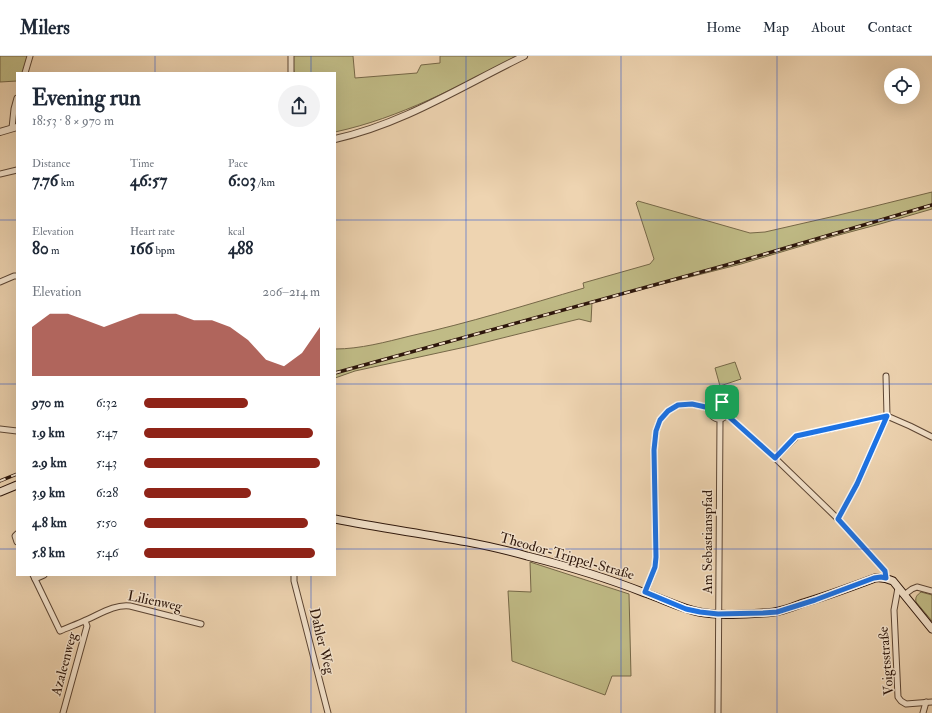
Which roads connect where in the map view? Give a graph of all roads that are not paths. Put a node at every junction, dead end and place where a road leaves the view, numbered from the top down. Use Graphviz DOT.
graph roads {
  1 [pos="30,56"];
  2 [pos="291,56"];
  3 [pos="524,56"];
  4 [pos="25,72"];
  5 [pos="291,72"];
  6 [pos="16,102"];
  7 [pos="15,127"];
  8 [pos="0,132"];
  9 [pos="336,139"];
  10 [pos="16,170"];
  11 [pos="0,174"];
  12 [pos="16,276"];
  13 [pos="0,282"];
  14 [pos="886,376"];
  15 [pos="710,408"];
  16 [pos="727,415"];
  17 [pos="887,416"];
  18 [pos="720,420"];
  19 [pos="0,429"];
  20 [pos="16,430"];
  21 [pos="932,437"];
  22 [pos="775,458"];
  23 [pos="16,485"];
  24 [pos="0,492"];
  25 [pos="336,519"];
  26 [pos="838,519"];
  27 [pos="294,576"];
  28 [pos="34,577"];
  29 [pos="883,578"];
  30 [pos="898,588"];
  31 [pos="932,591"];
  32 [pos="645,592"];
  33 [pos="904,595"];
  34 [pos="718,614"];
  35 [pos="85,621"];
  36 [pos="202,624"];
  37 [pos="932,629"];
  38 [pos="926,702"];
  39 [pos="932,702"];
  40 [pos="63,713"];
  41 [pos="328,713"];
  42 [pos="718,713"];
  43 [pos="923,713"];
  1 -- 4 [label="street"];
  2 -- 5 [label="street"];
  3 -- 9 [label="street"];
  6 -- 7 [label="street"];
  7 -- 8 [label="street"];
  10 -- 11 [label="street"];
  12 -- 13 [label="street"];
  14 -- 17 [label="street"];
  15 -- 16 [label="street"];
  15 -- 18 [label="street"];
  15 -- 32 [label="street"];
  16 -- 18 [label="street"];
  16 -- 22 [label="street"];
  17 -- 21 [label="street"];
  17 -- 22 [label="street"];
  17 -- 26 [label="street"];
  18 -- 34 [label="street, Am Sebastianspfad"];
  19 -- 20 [label="street"];
  22 -- 26 [label="street"];
  23 -- 24 [label="main road"];
  25 -- 32 [label="main road, Theodor-Trippel-Straße"];
  26 -- 29 [label="street"];
  27 -- 41 [label="street, Dahler Weg"];
  28 -- 35 [label="street, Lilienweg"];
  29 -- 30 [label="main road"];
  29 -- 34 [label="main road, Theodor-Trippel-Straße"];
  30 -- 33 [label="main road"];
  30 -- 38 [label="street, Voigtsstraße"];
  31 -- 33 [label="street"];
  32 -- 34 [label="main road, Theodor-Trippel-Straße"];
  33 -- 37 [label="main road"];
  34 -- 42 [label="street, Am Sebastianspfad"];
  35 -- 36 [label="street, Lilienweg"];
  35 -- 40 [label="street, Azaleenweg"];
  38 -- 39 [label="street, Voigtsstraße"];
  38 -- 43 [label="street"];
}
